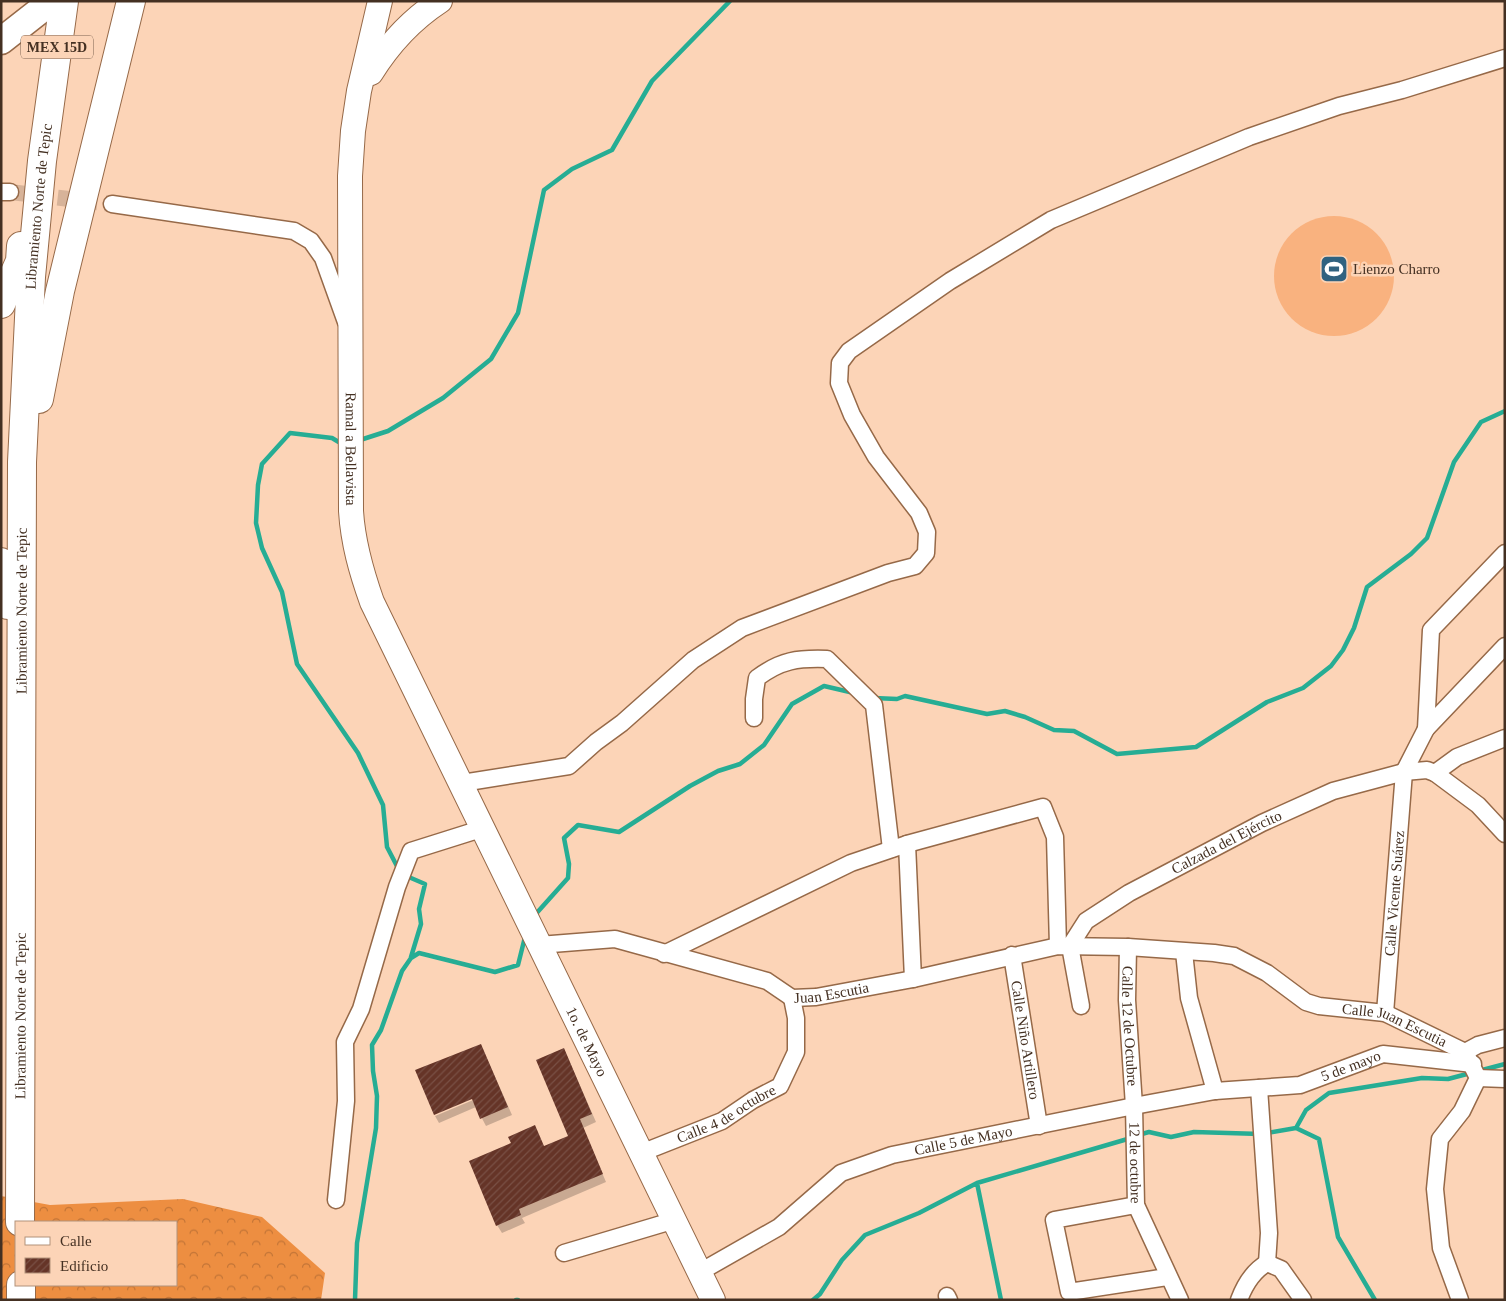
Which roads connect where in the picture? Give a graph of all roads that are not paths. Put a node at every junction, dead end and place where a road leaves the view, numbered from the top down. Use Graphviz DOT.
graph roads {
  1 [pos="52,1"];
  2 [pos="64,1"];
  3 [pos="131,1"];
  4 [pos="380,1"];
  5 [pos="440,1"];
  6 [pos="1,42"];
  7 [pos="1505,58"];
  8 [pos="359,91"];
  9 [pos="50,93"];
  10 [pos="112,204"];
  11 [pos="1,304"];
  12 [pos="351,336"];
  13 [pos="1505,553"];
  14 [pos="1,562"];
  15 [pos="21,587"];
  16 [pos="1505,646"];
  17 [pos="754,718"];
  18 [pos="1426,730"];
  19 [pos="1505,738"];
  20 [pos="1404,772"];
  21 [pos="1435,772"];
  22 [pos="462,783"];
  23 [pos="484,828"];
  24 [pos="1505,834"];
  25 [pos="907,844"];
  26 [pos="891,849"];
  27 [pos="20,878"];
  28 [pos="540,945"];
  29 [pos="1064,946"];
  30 [pos="1128,947"];
  31 [pos="1184,952"];
  32 [pos="664,954"];
  33 [pos="1012,955"];
  34 [pos="913,979"];
  35 [pos="792,998"];
  36 [pos="1081,1006"];
  37 [pos="1385,1014"];
  38 [pos="1505,1038"];
  39 [pos="1472,1064"];
  40 [pos="1505,1079"];
  41 [pos="1259,1088"];
  42 [pos="1215,1091"];
  43 [pos="1134,1106"];
  44 [pos="1039,1126"];
  45 [pos="641,1153"];
  46 [pos="336,1200"];
  47 [pos="1136,1205"];
  48 [pos="674,1220"];
  49 [pos="20,1221"];
  50 [pos="564,1253"];
  51 [pos="1267,1263"];
  52 [pos="1167,1277"];
  53 [pos="20,1286"];
  54 [pos="706,1286"];
  55 [pos="20,1300"];
  56 [pos="1180,1300"];
  57 [pos="1240,1300"];
  58 [pos="1303,1300"];
  59 [pos="1460,1300"];
  1 -- 6 [label="main road"];
  2 -- 9 [label="highway, Libramiento Norte de Tepic / MEX 15D"];
  3 -- 15 [label="highway"];
  4 -- 8 [label="street, Ramal a Bellavista"];
  5 -- 8 [label="street"];
  7 -- 22 [label="street"];
  8 -- 12 [label="street, Ramal a Bellavista"];
  9 -- 11 [label="highway"];
  9 -- 15 [label="highway, Libramiento Norte de Tepic / MEX 15D"];
  10 -- 12 [label="street"];
  12 -- 22 [label="street, Ramal a Bellavista"];
  13 -- 18 [label="street"];
  14 -- 27 [label="highway"];
  15 -- 27 [label="highway, Libramiento Norte de Tepic / MEX 15D"];
  16 -- 18 [label="street"];
  17 -- 26 [label="street"];
  18 -- 20 [label="street"];
  19 -- 21 [label="street"];
  20 -- 21 [label="street, Calzada del Ejército"];
  20 -- 29 [label="street, Calzada del Ejército"];
  20 -- 37 [label="street, Calle Vicente Suárez"];
  21 -- 24 [label="street"];
  22 -- 23 [label="street, 1o. de Mayo"];
  23 -- 28 [label="street, 1o. de Mayo"];
  23 -- 46 [label="street"];
  25 -- 26 [label="street"];
  25 -- 29 [label="street"];
  25 -- 34 [label="street"];
  26 -- 32 [label="street"];
  27 -- 49 [label="highway, Libramiento Norte de Tepic / MEX 15D"];
  28 -- 32 [label="street, Juan Escutia"];
  28 -- 45 [label="street, 1o. de Mayo"];
  29 -- 30 [label="street, Calle Juan Escutia"];
  29 -- 33 [label="street, Juan Escutia"];
  29 -- 36 [label="street"];
  30 -- 31 [label="street, Calle Juan Escutia"];
  30 -- 43 [label="street, Calle 12 de Octubre"];
  31 -- 37 [label="street, Calle Juan Escutia"];
  31 -- 42 [label="street"];
  32 -- 35 [label="street, Juan Escutia"];
  33 -- 34 [label="street, Juan Escutia"];
  33 -- 44 [label="street, Calle Niño Artillero"];
  34 -- 35 [label="street, Juan Escutia"];
  35 -- 45 [label="street, Calle 4 de octubre"];
  37 -- 39 [label="street, Calle Juan Escutia"];
  38 -- 39 [label="street"];
  39 -- 40 [label="street, 5 de mayo"];
  39 -- 41 [label="street, 5 de mayo"];
  39 -- 59 [label="street"];
  41 -- 42 [label="street, Calle 5 de Mayo"];
  41 -- 51 [label="street"];
  42 -- 43 [label="street, Calle 5 de Mayo"];
  43 -- 44 [label="street, Calle 5 de Mayo"];
  43 -- 47 [label="street, 12 de octubre"];
  44 -- 54 [label="street, Calle 5 de Mayo"];
  45 -- 48 [label="street, 1o. de Mayo"];
  47 -- 52 [label="street, 12 de octubre"];
  47 -- 52 [label="street"];
  48 -- 50 [label="street"];
  48 -- 54 [label="street, 1o. de Mayo"];
  51 -- 57 [label="street"];
  51 -- 58 [label="street"];
  52 -- 56 [label="street, 12 de octubre"];
  53 -- 55 [label="highway"];
}
